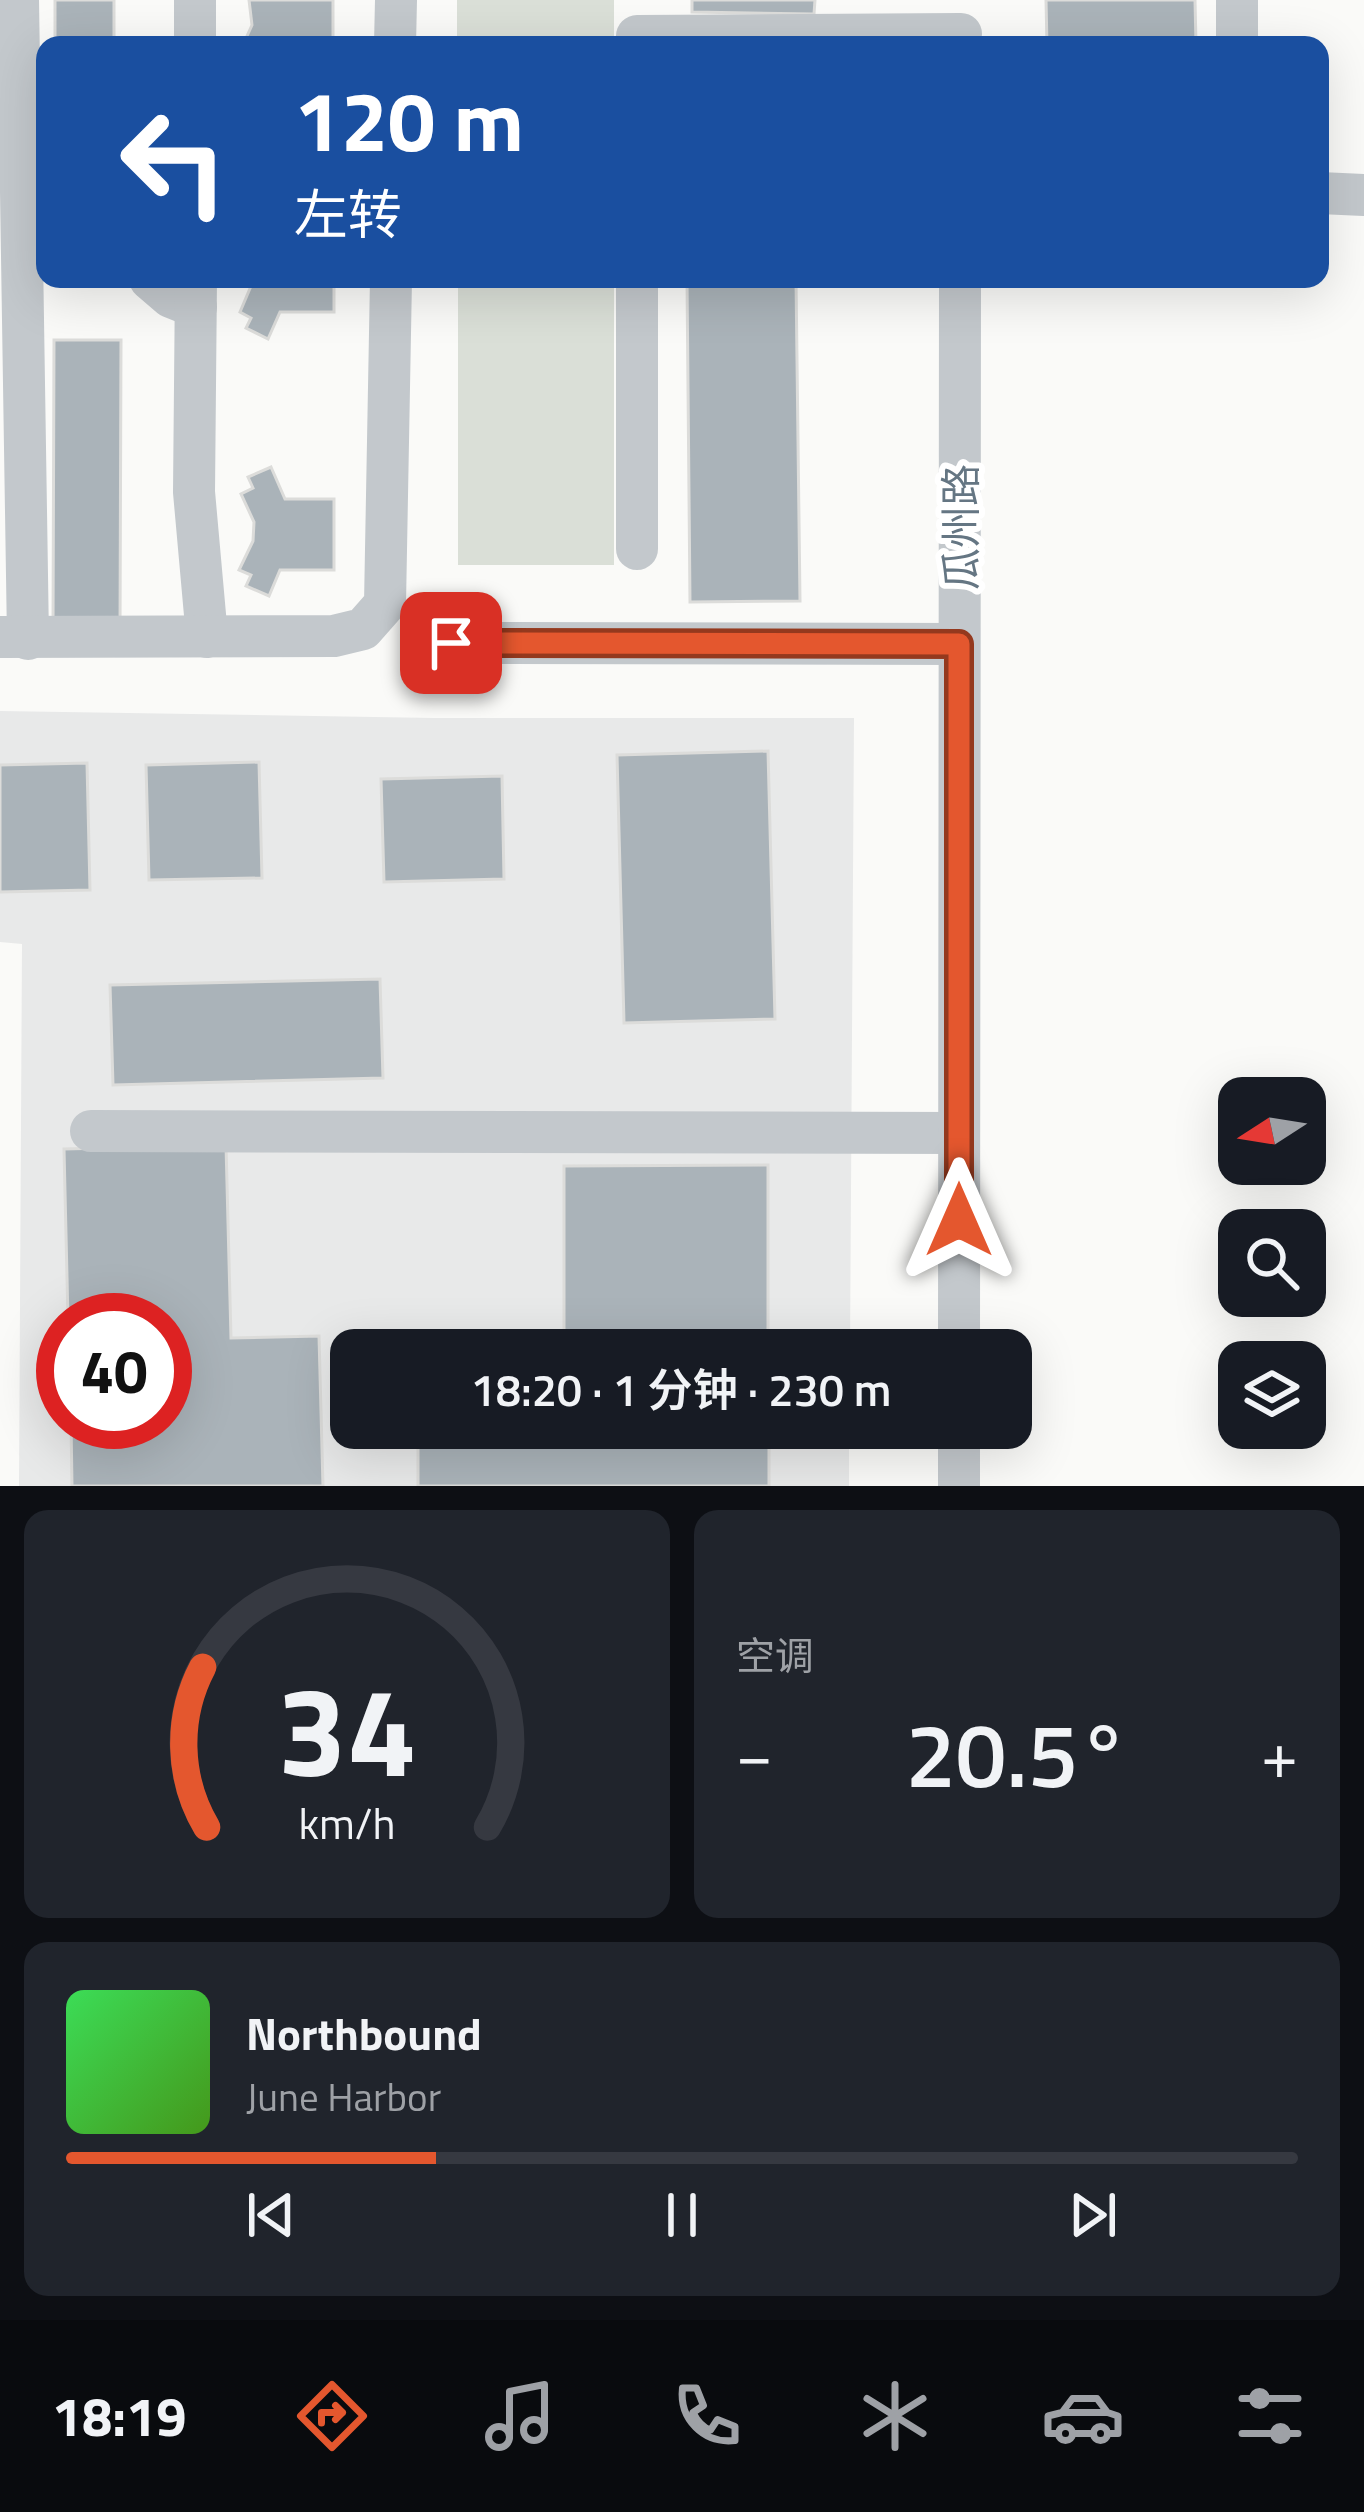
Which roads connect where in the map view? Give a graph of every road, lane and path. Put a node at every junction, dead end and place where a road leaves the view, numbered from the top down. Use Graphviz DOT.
graph roads {
  1 [pos="18,0"];
  2 [pos="195,0"];
  3 [pos="395,0"];
  4 [pos="1237,0"];
  5 [pos="961,26"];
  6 [pos="637,27"];
  7 [pos="196,36"];
  8 [pos="395,36"];
  9 [pos="1237,36"];
  10 [pos="1329,194"];
  11 [pos="1364,195"];
  12 [pos="23,266"];
  13 [pos="161,288"];
  14 [pos="391,288"];
  15 [pos="637,288"];
  16 [pos="960,288"];
  17 [pos="196,293"];
  18 [pos="637,549"];
  19 [pos="207,637"];
  20 [pos="14,638"];
  21 [pos="451,643"];
  22 [pos="959,644"];
  23 [pos="91,1131"];
  24 [pos="959,1133"];
  25 [pos="959,1329"];
  26 [pos="959,1449"];
  27 [pos="958,1486"];
  1 -- 12 [label="street"];
  2 -- 7 [label="street"];
  3 -- 8 [label="street"];
  4 -- 9 [label="street"];
  5 -- 6 [label="street"];
  10 -- 11 [label="street"];
  12 -- 20 [label="street"];
  13 -- 17 [label="street"];
  14 -- 19 [label="street"];
  15 -- 18 [label="street"];
  16 -- 22 [label="street, 瓜州路"];
  17 -- 19 [label="street"];
  19 -- 20 [label="street"];
  21 -- 22 [label="street"];
  22 -- 24 [label="street, 瓜州路"];
  23 -- 24 [label="street"];
  24 -- 25 [label="street, 瓜州路"];
  26 -- 27 [label="street"];
}
